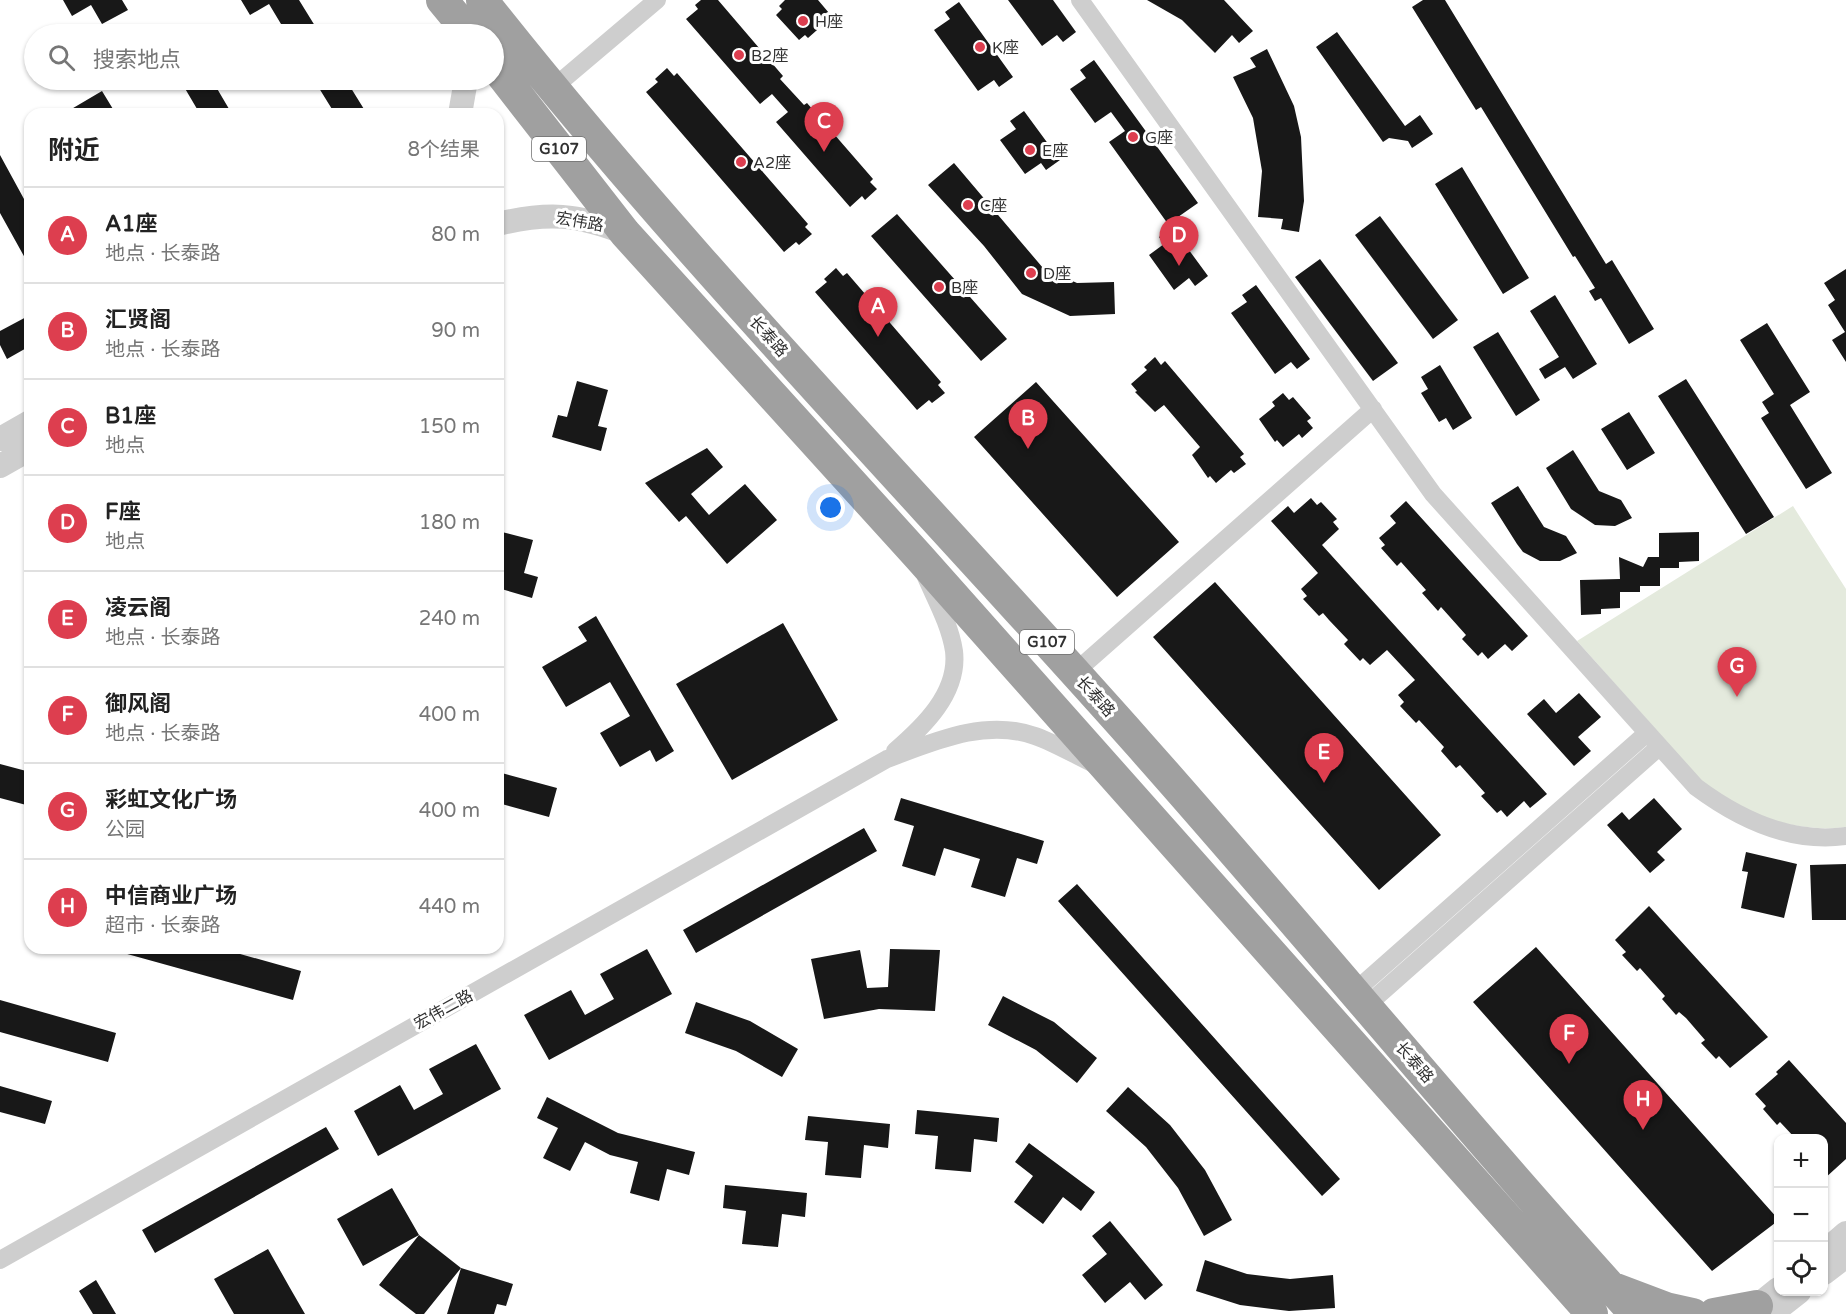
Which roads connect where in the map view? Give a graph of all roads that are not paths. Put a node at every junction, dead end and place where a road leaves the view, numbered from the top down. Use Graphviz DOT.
graph roads {
  1 [pos="482,0"];
  2 [pos="657,0"];
  3 [pos="1080,0"];
  4 [pos="501,24"];
  5 [pos="504,28"];
  6 [pos="504,78"];
  7 [pos="552,88"];
  8 [pos="464,90"];
  9 [pos="461,108"];
  10 [pos="504,223"];
  11 [pos="625,232"];
  12 [pos="1373,409"];
  13 [pos="24,425"];
  14 [pos="0,439"];
  15 [pos="24,452"];
  16 [pos="0,466"];
  17 [pos="918,557"];
  18 [pos="1074,673"];
  19 [pos="1647,733"];
  20 [pos="1659,747"];
  21 [pos="887,759"];
  22 [pos="1105,769"];
  23 [pos="1846,836"];
  24 [pos="1360,999"];
  25 [pos="1846,1233"];
  26 [pos="1828,1249"];
  27 [pos="1846,1256"];
  28 [pos="0,1260"];
  29 [pos="1828,1270"];
  30 [pos="1610,1286"];
  31 [pos="1775,1301"];
  32 [pos="1582,1308"];
  33 [pos="1635,1314"];
  34 [pos="1693,1314"];
  35 [pos="1714,1314"];
  1 -- 4 [label="highway, 长泰路 / G107"];
  2 -- 7 [label="street"];
  3 -- 12 [label="street"];
  5 -- 7 [label="highway, 长泰路 / G107"];
  6 -- 11 [label="highway, G107"];
  7 -- 18 [label="highway, 长泰路 / G107"];
  8 -- 9 [label="street"];
  10 -- 11 [label="street, 宏伟路"];
  11 -- 17 [label="highway, G107"];
  12 -- 18 [label="street"];
  12 -- 19 [label="street"];
  13 -- 14 [label="street"];
  15 -- 16 [label="street"];
  17 -- 21 [label="street"];
  17 -- 22 [label="highway, G107"];
  18 -- 24 [label="highway, 长泰路 / G107"];
  19 -- 20 [label="street"];
  19 -- 24 [label="street"];
  20 -- 23 [label="street"];
  20 -- 24 [label="street"];
  21 -- 22 [label="street"];
  21 -- 28 [label="street, 宏伟二路"];
  22 -- 32 [label="highway, G107"];
  24 -- 30 [label="highway, 长泰路 / G107"];
  25 -- 26 [label="street"];
  27 -- 29 [label="street"];
  30 -- 33 [label="highway, 长泰路 / G107"];
  30 -- 34 [label="highway"];
  31 -- 35 [label="highway"];
}
